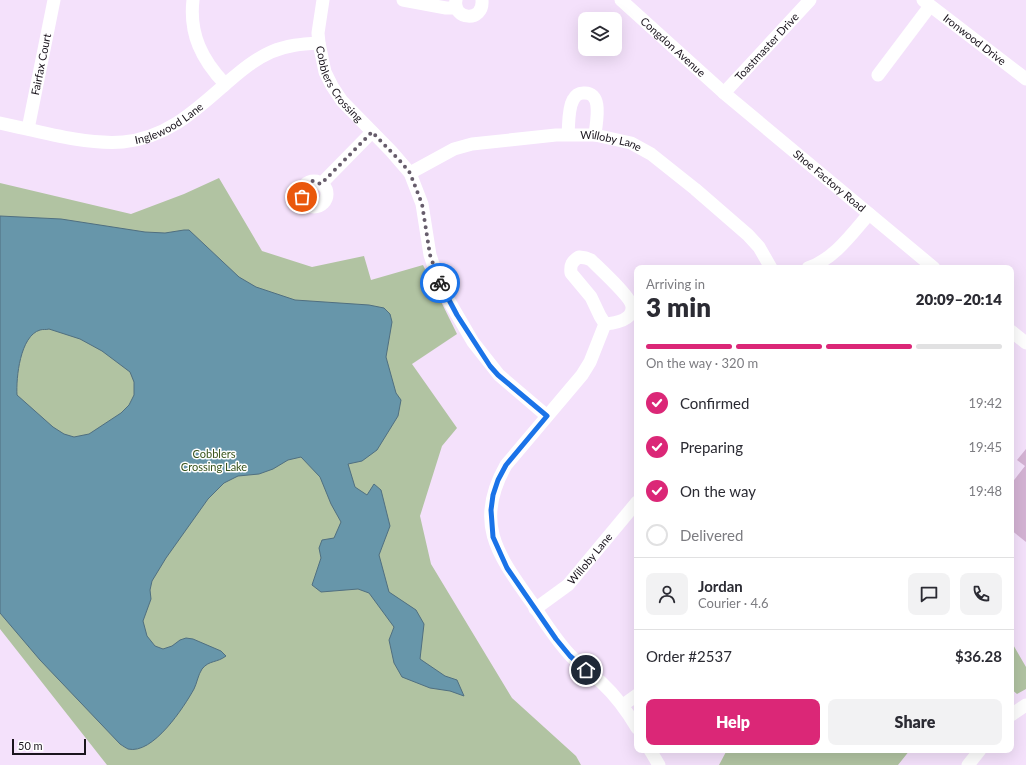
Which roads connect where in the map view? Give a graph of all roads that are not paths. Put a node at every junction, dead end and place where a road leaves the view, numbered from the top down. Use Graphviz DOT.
graph roads {
  1 [pos="54,0"];
  2 [pos="193,0"];
  3 [pos="323,0"];
  4 [pos="403,0"];
  5 [pos="482,0"];
  6 [pos="621,0"];
  7 [pos="810,0"];
  8 [pos="926,3"];
  9 [pos="456,4"];
  10 [pos="319,43"];
  11 [pos="878,75"];
  12 [pos="1026,79"];
  13 [pos="225,84"];
  14 [pos="724,93"];
  15 [pos="0,124"];
  16 [pos="28,129"];
  17 [pos="372,132"];
  18 [pos="568,134"];
  19 [pos="595,135"];
  20 [pos="410,173"];
  21 [pos="321,184"];
  22 [pos="869,214"];
  23 [pos="768,265"];
  24 [pos="815,265"];
  25 [pos="930,265"];
  26 [pos="605,324"];
  27 [pos="1014,333"];
  28 [pos="1026,343"];
  29 [pos="547,416"];
  30 [pos="634,506"];
  31 [pos="535,609"];
  32 [pos="634,697"];
  33 [pos="623,705"];
  34 [pos="1026,705"];
  35 [pos="1014,713"];
  36 [pos="634,723"];
  37 [pos="652,753"];
  38 [pos="978,753"];
  39 [pos="659,765"];
  40 [pos="968,765"];
  1 -- 16 [label="street, Fairfax Court"];
  2 -- 13 [label="street"];
  3 -- 10 [label="street, Cobblers Crossing"];
  4 -- 9 [label="street"];
  5 -- 9 [label="street"];
  6 -- 14 [label="street, Congdon Avenue"];
  7 -- 14 [label="street, Toastmaster Drive"];
  8 -- 11 [label="street"];
  8 -- 12 [label="street, Ironwood Drive"];
  10 -- 13 [label="street, Inglewood Lane"];
  10 -- 17 [label="street, Cobblers Crossing"];
  13 -- 16 [label="street, Inglewood Lane"];
  14 -- 22 [label="street, Shoe Factory Road"];
  15 -- 16 [label="street, Inglewood Lane"];
  17 -- 20 [label="street, Cobblers Crossing"];
  17 -- 21 [label="street"];
  18 -- 19 [label="street, Willoby Lane"];
  18 -- 19 [label="street"];
  18 -- 20 [label="street, Willoby Lane"];
  19 -- 23 [label="street, Willoby Lane"];
  20 -- 29 [label="street, Cobblers Crossing"];
  22 -- 24 [label="street"];
  22 -- 25 [label="street, Shoe Factory Road"];
  26 -- 26 [label="street"];
  26 -- 29 [label="street"];
  27 -- 28 [label="street"];
  29 -- 31 [label="street"];
  30 -- 31 [label="street, Willoby Lane"];
  31 -- 33 [label="street"];
  32 -- 33 [label="street"];
  33 -- 36 [label="street"];
  34 -- 35 [label="street"];
  37 -- 39 [label="street"];
  38 -- 40 [label="street"];
}
